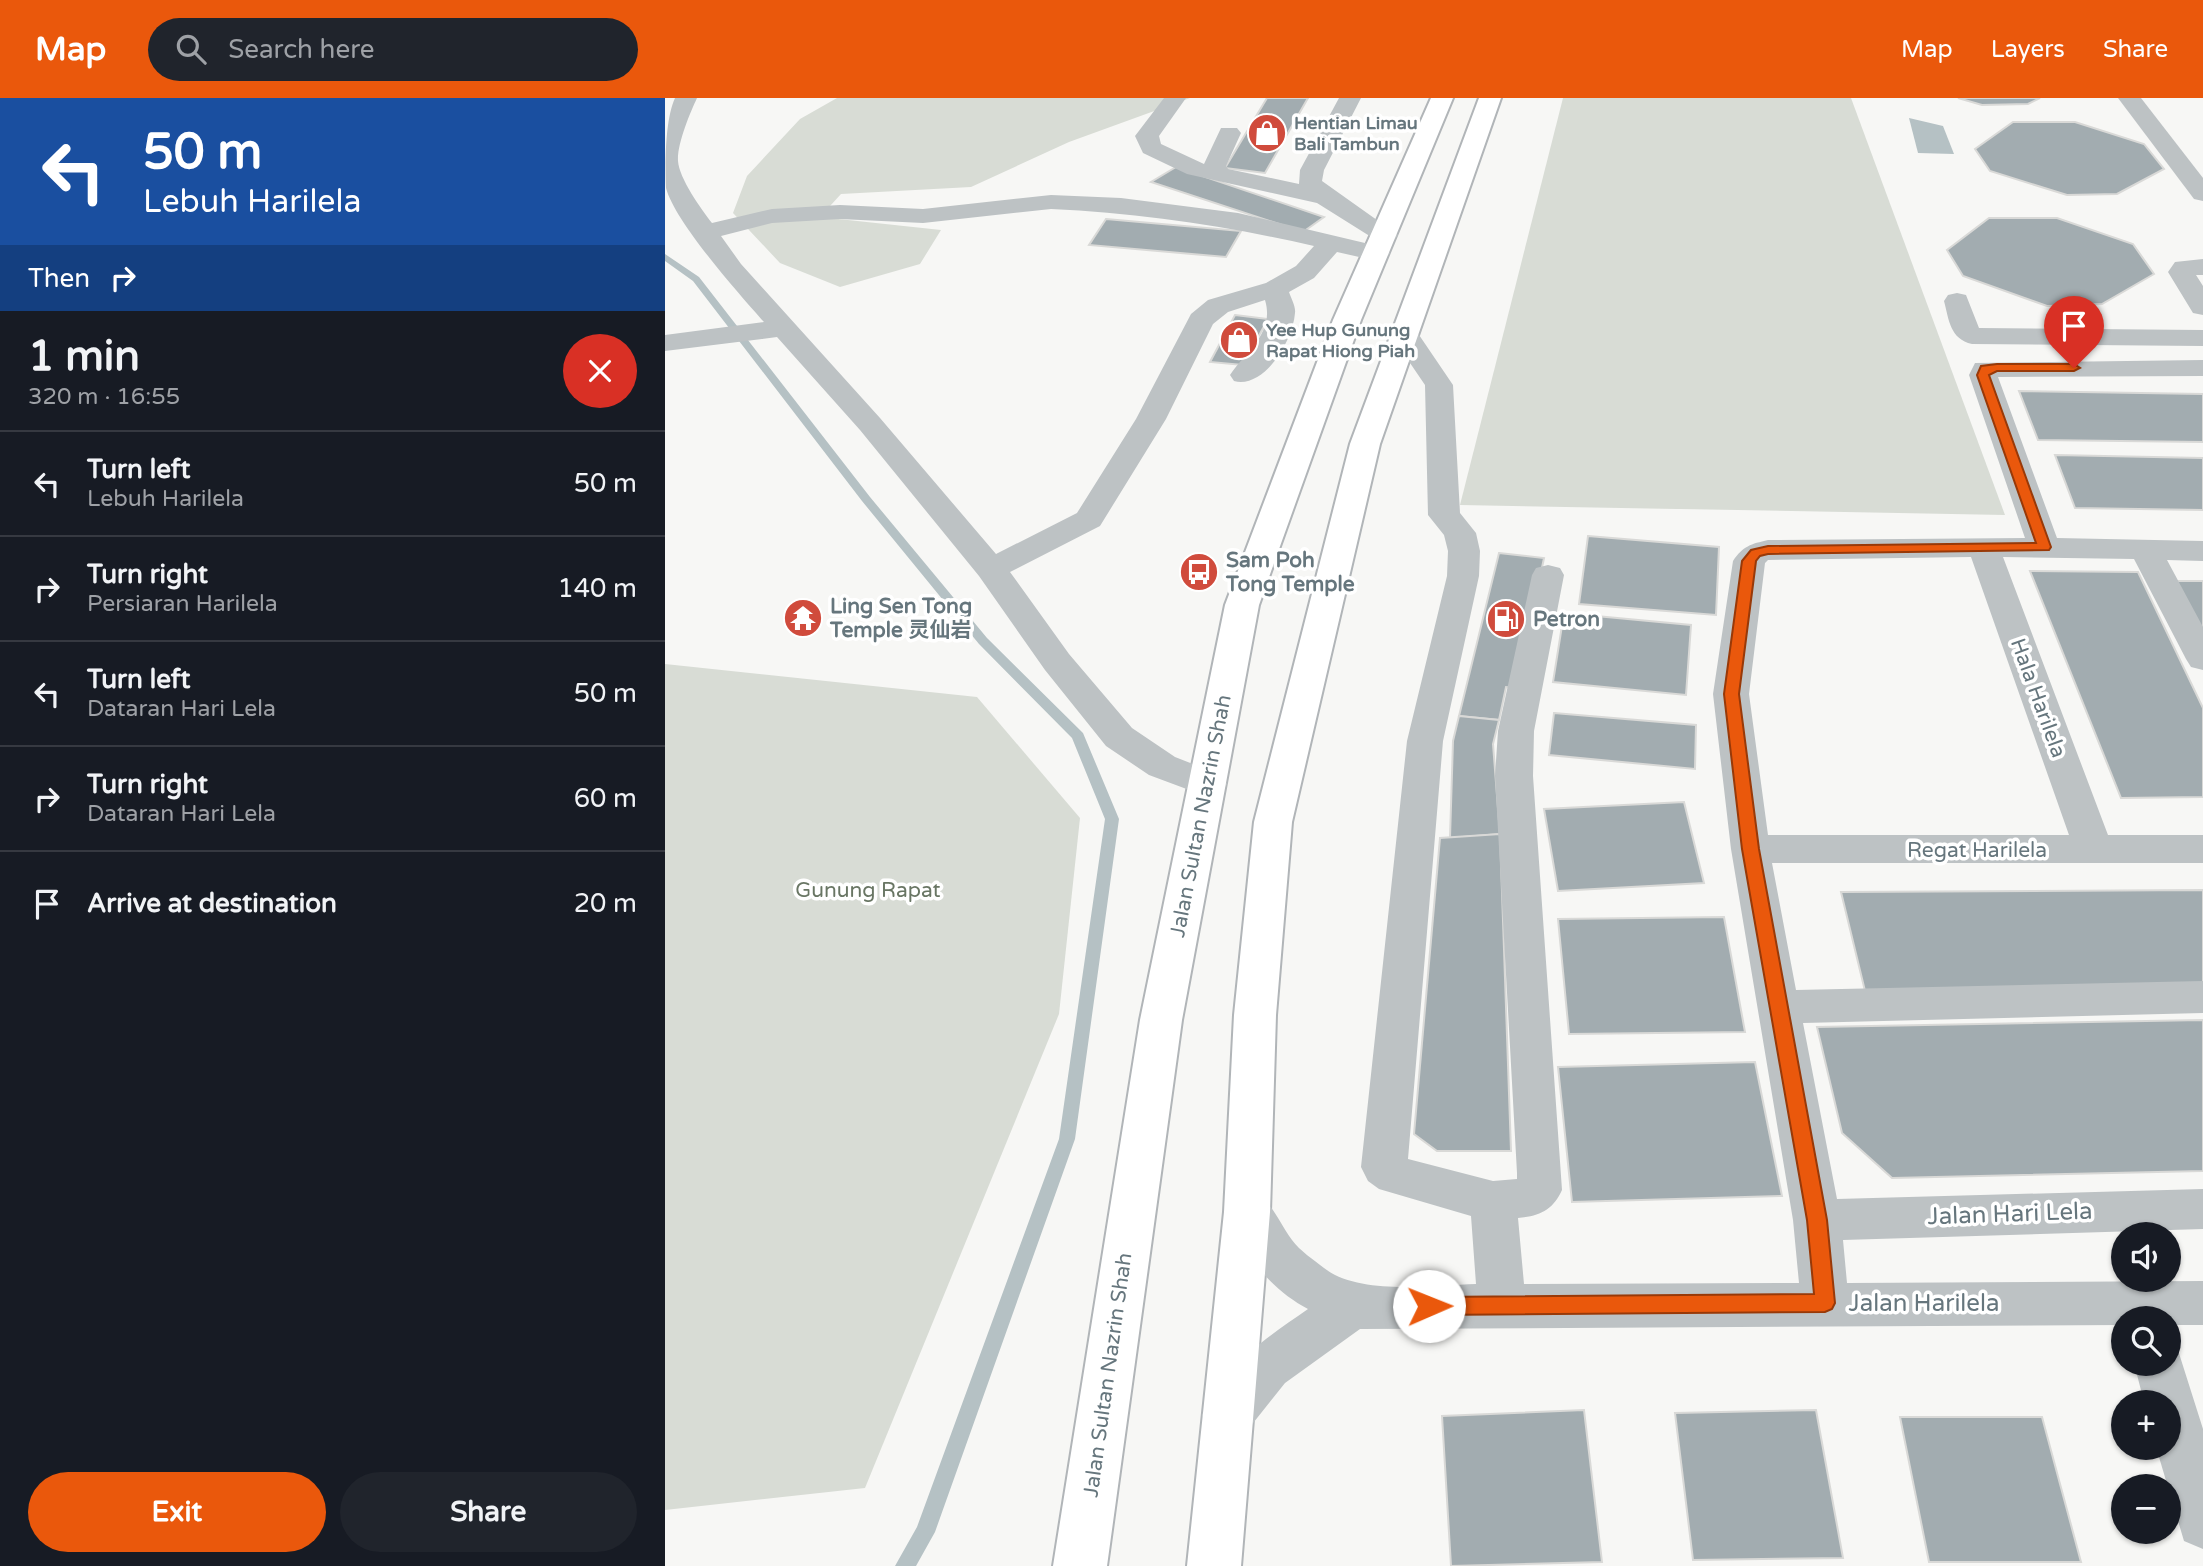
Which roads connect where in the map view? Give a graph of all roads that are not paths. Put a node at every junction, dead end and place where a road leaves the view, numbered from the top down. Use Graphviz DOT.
graph roads {
  1 [pos="686,98"];
  2 [pos="1175,98"];
  3 [pos="1350,98"];
  4 [pos="1442,98"];
  5 [pos="1490,98"];
  6 [pos="2129,98"];
  7 [pos="1229,132"];
  8 [pos="1220,174"];
  9 [pos="2203,194"];
  10 [pos="1325,197"];
  11 [pos="706,232"];
  12 [pos="1381,244"];
  13 [pos="1324,251"];
  14 [pos="1263,252"];
  15 [pos="2203,267"];
  16 [pos="1275,289"];
  17 [pos="1957,301"];
  18 [pos="2203,307"];
  19 [pos="772,329"];
  20 [pos="1405,335"];
  21 [pos="2203,338"];
  22 [pos="665,344"];
  23 [pos="2203,368"];
  24 [pos="1244,374"];
  25 [pos="1983,547"];
  26 [pos="2044,547"];
  27 [pos="2146,550"];
  28 [pos="2203,551"];
  29 [pos="991,569"];
  30 [pos="1548,575"];
  31 [pos="2203,659"];
  32 [pos="1208,783"];
  33 [pos="1751,849"];
  34 [pos="2203,849"];
  35 [pos="2094,850"];
  36 [pos="2203,997"];
  37 [pos="1780,1007"];
  38 [pos="1488,1202"];
  39 [pos="2203,1209"];
  40 [pos="1247,1212"];
  41 [pos="1817,1220"];
  42 [pos="1825,1303"];
  43 [pos="2203,1303"];
  44 [pos="1502,1306"];
  45 [pos="2181,1306"];
  46 [pos="1351,1307"];
  47 [pos="2111,1310"];
  48 [pos="2163,1376"];
  49 [pos="1228,1415"];
  50 [pos="2203,1522"];
  51 [pos="1080,1566"];
  52 [pos="1214,1566"];
  1 -- 11 [label="street"];
  2 -- 8 [label="street"];
  3 -- 10 [label="street"];
  4 -- 12 [label="highway, Jalan Sultan Nazrin Shah"];
  5 -- 20 [label="highway"];
  6 -- 9 [label="street"];
  7 -- 8 [label="street"];
  8 -- 10 [label="street"];
  10 -- 12 [label="street"];
  11 -- 13 [label="street"];
  11 -- 19 [label="street"];
  12 -- 13 [label="street"];
  12 -- 32 [label="highway, Jalan Sultan Nazrin Shah"];
  13 -- 14 [label="street"];
  13 -- 16 [label="street"];
  15 -- 18 [label="street"];
  16 -- 24 [label="street"];
  16 -- 29 [label="street"];
  17 -- 21 [label="street"];
  19 -- 22 [label="street"];
  19 -- 29 [label="street"];
  20 -- 38 [label="street"];
  20 -- 40 [label="highway"];
  23 -- 26 [label="street"];
  25 -- 26 [label="street"];
  25 -- 33 [label="street"];
  25 -- 35 [label="street, Hala Harilela"];
  26 -- 27 [label="street"];
  27 -- 28 [label="street"];
  27 -- 31 [label="street"];
  29 -- 32 [label="street"];
  30 -- 38 [label="street"];
  32 -- 51 [label="highway, Jalan Sultan Nazrin Shah"];
  33 -- 35 [label="street, Regat Harilela"];
  33 -- 37 [label="street"];
  34 -- 35 [label="street, Regat Harilela"];
  36 -- 37 [label="street"];
  37 -- 41 [label="street"];
  38 -- 44 [label="street"];
  39 -- 41 [label="street, Jalan Hari Lela"];
  40 -- 46 [label="street, Jalan Harilela"];
  40 -- 49 [label="highway"];
  41 -- 42 [label="street"];
  42 -- 44 [label="street, Jalan Harilela"];
  42 -- 47 [label="street, Jalan Harilela"];
  43 -- 45 [label="street, Jalan Harilela"];
  44 -- 46 [label="street, Jalan Harilela"];
  46 -- 49 [label="street"];
  48 -- 50 [label="street"];
  49 -- 52 [label="highway"];
}
